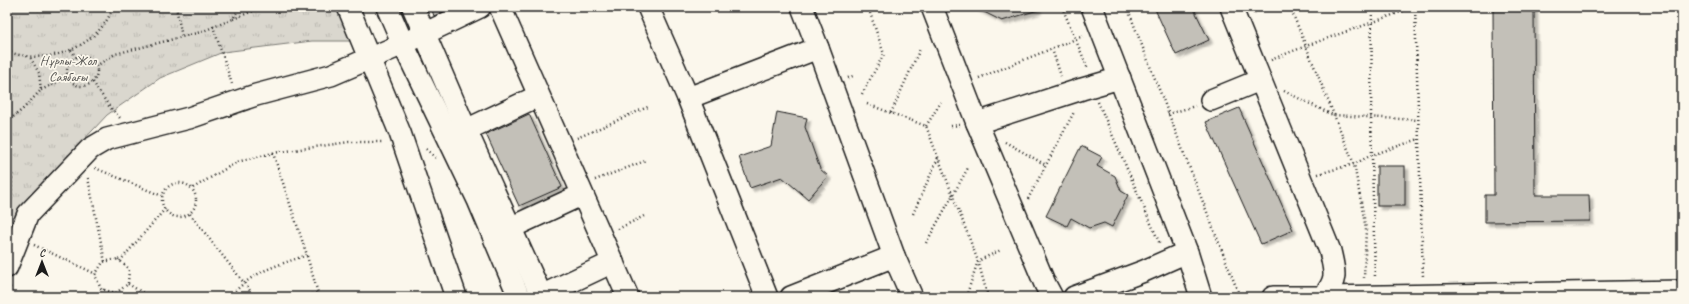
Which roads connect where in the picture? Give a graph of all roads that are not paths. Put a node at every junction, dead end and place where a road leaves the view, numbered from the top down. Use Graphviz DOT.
graph roads {
  1 [pos="348,7"];
  2 [pos="387,7"];
  3 [pos="413,7"];
  4 [pos="480,7"];
  5 [pos="500,7"];
  6 [pos="648,7"];
  7 [pos="802,7"];
  8 [pos="932,7"];
  9 [pos="1092,7"];
  10 [pos="1231,7"];
  11 [pos="425,33"];
  12 [pos="403,44"];
  13 [pos="818,48"];
  14 [pos="368,59"];
  15 [pos="1120,78"];
  16 [pos="1260,80"];
  17 [pos="538,96"];
  18 [pos="688,98"];
  19 [pos="1211,100"];
  20 [pos="977,123"];
  21 [pos="466,130"];
  22 [pos="580,191"];
  23 [pos="510,228"];
  24 [pos="1187,252"];
  25 [pos="894,256"];
  26 [pos="613,262"];
  27 [pos="10,274"];
  28 [pos="1682,291"];
  29 [pos="541,296"];
  30 [pos="1369,296"];
  31 [pos="456,297"];
  32 [pos="519,297"];
  33 [pos="628,297"];
  34 [pos="767,297"];
  35 [pos="791,297"];
  36 [pos="912,297"];
  37 [pos="1052,297"];
  38 [pos="1074,297"];
  39 [pos="1200,297"];
  40 [pos="1273,297"];
  41 [pos="1323,297"];
  1 -- 14 [label="lane"];
  2 -- 12 [label="lane"];
  3 -- 11 [label="lane"];
  4 -- 11 [label="lane"];
  5 -- 17 [label="lane"];
  6 -- 18 [label="lane"];
  7 -- 13 [label="lane"];
  8 -- 20 [label="lane"];
  9 -- 15 [label="lane"];
  10 -- 16 [label="lane"];
  11 -- 12 [label="lane"];
  11 -- 21 [label="lane"];
  12 -- 14 [label="lane"];
  12 -- 32 [label="lane"];
  13 -- 18 [label="lane"];
  13 -- 25 [label="lane"];
  14 -- 27 [label="lane"];
  14 -- 31 [label="lane"];
  15 -- 20 [label="lane"];
  15 -- 24 [label="lane"];
  16 -- 19 [label="lane"];
  16 -- 41 [label="lane"];
  17 -- 21 [label="lane"];
  17 -- 22 [label="lane"];
  18 -- 34 [label="lane"];
  20 -- 37 [label="lane"];
  21 -- 23 [label="lane"];
  22 -- 23 [label="lane"];
  22 -- 26 [label="lane"];
  23 -- 29 [label="lane"];
  24 -- 38 [label="lane"];
  24 -- 39 [label="lane"];
  25 -- 35 [label="lane"];
  25 -- 36 [label="lane"];
  26 -- 29 [label="lane"];
  26 -- 33 [label="lane"];
  28 -- 30 [label="lane"];
  30 -- 41 [label="lane"];
  40 -- 41 [label="lane"];
}
